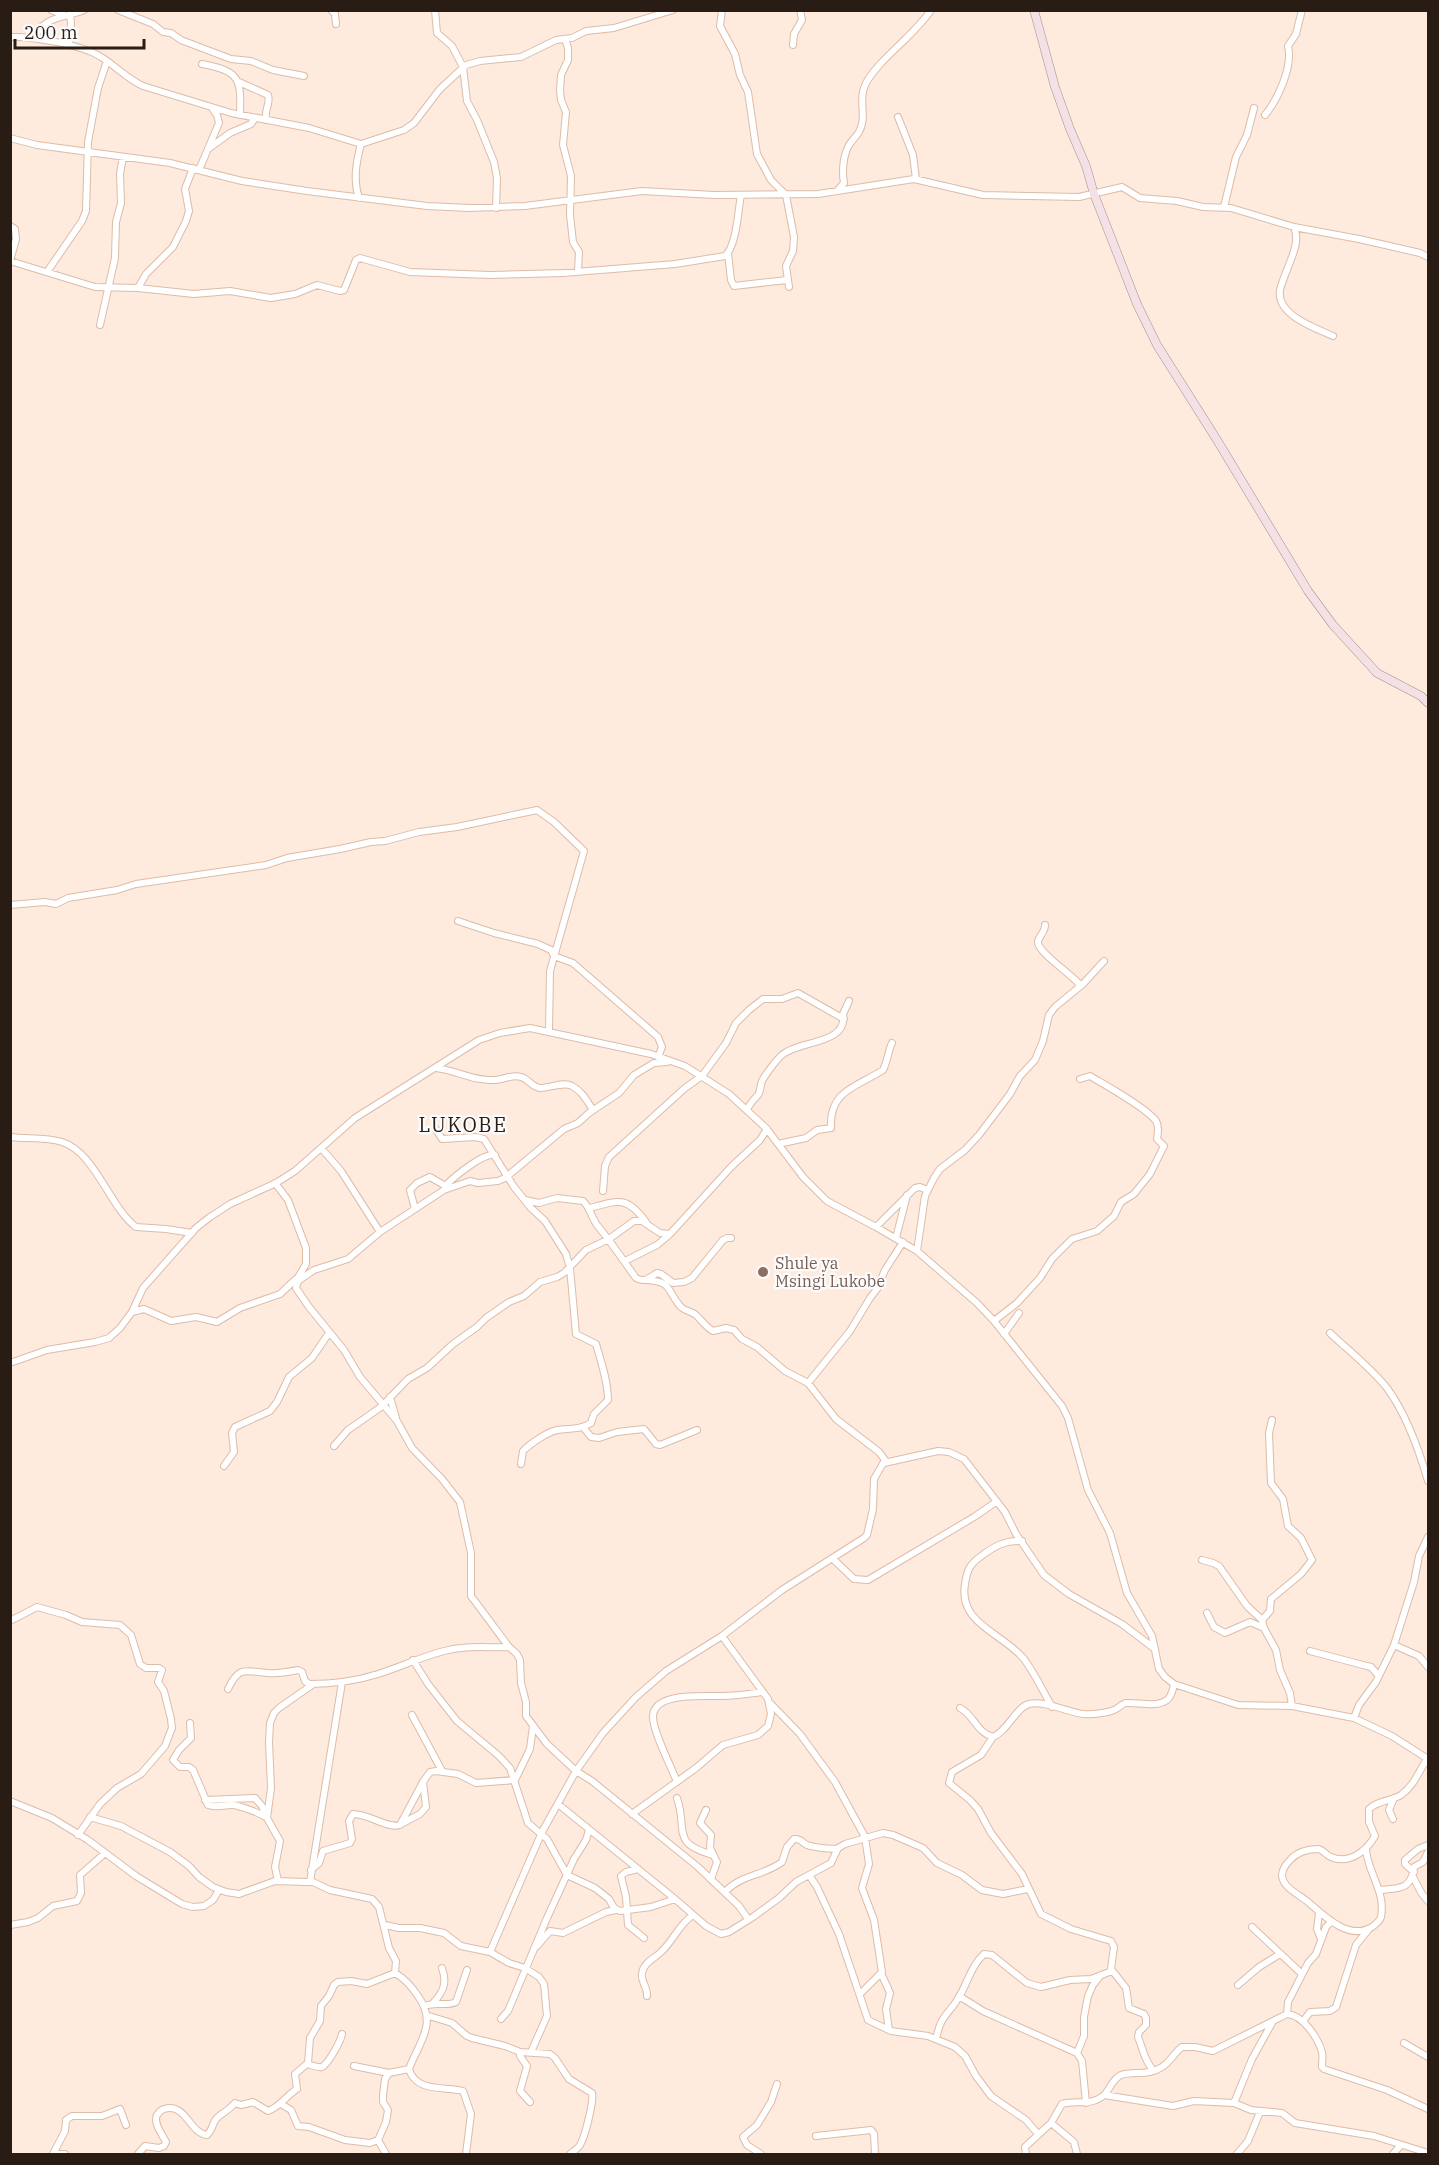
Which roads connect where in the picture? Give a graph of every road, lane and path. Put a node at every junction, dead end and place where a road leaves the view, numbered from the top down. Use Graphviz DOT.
graph roads {
  1 [pos="51,10"];
  2 [pos="84,10"];
  3 [pos="118,10"];
  4 [pos="331,10"];
  5 [pos="435,10"];
  6 [pos="673,10"];
  7 [pos="722,10"];
  8 [pos="800,10"];
  9 [pos="931,10"];
  10 [pos="1034,10"];
  11 [pos="1302,10"];
  12 [pos="67,15"];
  13 [pos="336,24"];
  14 [pos="10,37"];
  15 [pos="34,38"];
  16 [pos="565,39"];
  17 [pos="69,45"];
  18 [pos="793,45"];
  19 [pos="107,61"];
  20 [pos="202,64"];
  21 [pos="463,67"];
  22 [pos="304,76"];
  23 [pos="239,82"];
  24 [pos="211,106"];
  25 [pos="1254,108"];
  26 [pos="240,115"];
  27 [pos="1265,115"];
  28 [pos="898,117"];
  29 [pos="255,118"];
  30 [pos="266,120"];
  31 [pos="10,138"];
  32 [pos="361,144"];
  33 [pos="208,149"];
  34 [pos="87,153"];
  35 [pos="123,157"];
  36 [pos="196,169"];
  37 [pos="916,179"];
  38 [pos="837,191"];
  39 [pos="1094,194"];
  40 [pos="741,195"];
  41 [pos="786,195"];
  42 [pos="359,198"];
  43 [pos="570,201"];
  44 [pos="1224,207"];
  45 [pos="496,208"];
  46 [pos="10,225"];
  47 [pos="1294,227"];
  48 [pos="728,253"];
  49 [pos="1428,257"];
  50 [pos="578,271"];
  51 [pos="47,272"];
  52 [pos="109,286"];
  53 [pos="138,288"];
  54 [pos="100,325"];
  55 [pos="1333,336"];
  56 [pos="1428,703"];
  57 [pos="10,905"];
  58 [pos="458,921"];
  59 [pos="1045,925"];
  60 [pos="554,956"];
  61 [pos="1104,961"];
  62 [pos="1082,986"];
  63 [pos="849,1001"];
  64 [pos="844,1019"];
  65 [pos="549,1032"];
  66 [pos="892,1043"];
  67 [pos="658,1057"];
  68 [pos="673,1061"];
  69 [pos="436,1068"];
  70 [pos="702,1076"];
  71 [pos="1080,1079"];
  72 [pos="593,1110"];
  73 [pos="747,1110"];
  74 [pos="435,1128"];
  75 [pos="767,1130"];
  76 [pos="10,1137"];
  77 [pos="778,1144"];
  78 [pos="322,1149"];
  79 [pos="495,1155"];
  80 [pos="508,1176"];
  81 [pos="275,1183"];
  82 [pos="448,1186"];
  83 [pos="927,1190"];
  84 [pos="603,1191"];
  85 [pos="907,1194"];
  86 [pos="525,1200"];
  87 [pos="590,1208"];
  88 [pos="415,1209"];
  89 [pos="648,1225"];
  90 [pos="876,1227"];
  91 [pos="380,1232"];
  92 [pos="192,1233"];
  93 [pos="669,1235"];
  94 [pos="731,1238"];
  95 [pos="609,1239"];
  96 [pos="899,1240"];
  97 [pos="916,1251"];
  98 [pos="625,1261"];
  99 [pos="570,1268"];
  100 [pos="646,1280"];
  101 [pos="296,1282"];
  102 [pos="132,1312"];
  103 [pos="1019,1313"];
  104 [pos="994,1321"];
  105 [pos="329,1333"];
  106 [pos="1330,1333"];
  107 [pos="1004,1334"];
  108 [pos="10,1362"];
  109 [pos="808,1383"];
  110 [pos="390,1396"];
  111 [pos="384,1404"];
  112 [pos="1272,1420"];
  113 [pos="397,1421"];
  114 [pos="583,1427"];
  115 [pos="697,1430"];
  116 [pos="334,1446"];
  117 [pos="884,1463"];
  118 [pos="521,1464"];
  119 [pos="224,1466"];
  120 [pos="1428,1481"];
  121 [pos="996,1502"];
  122 [pos="1428,1537"];
  123 [pos="1022,1541"];
  124 [pos="832,1558"];
  125 [pos="1202,1560"];
  126 [pos="1247,1606"];
  127 [pos="1207,1613"];
  128 [pos="1262,1620"];
  129 [pos="10,1621"];
  130 [pos="1250,1622"];
  131 [pos="1264,1628"];
  132 [pos="722,1636"];
  133 [pos="1394,1644"];
  134 [pos="509,1647"];
  135 [pos="1155,1649"];
  136 [pos="1310,1651"];
  137 [pos="413,1660"];
  138 [pos="1428,1667"];
  139 [pos="1378,1675"];
  140 [pos="342,1682"];
  141 [pos="312,1684"];
  142 [pos="1174,1684"];
  143 [pos="228,1689"];
  144 [pos="763,1692"];
  145 [pos="770,1703"];
  146 [pos="1292,1706"];
  147 [pos="960,1708"];
  148 [pos="1053,1708"];
  149 [pos="412,1715"];
  150 [pos="1354,1718"];
  151 [pos="190,1723"];
  152 [pos="533,1726"];
  153 [pos="993,1737"];
  154 [pos="157,1757"];
  155 [pos="1428,1759"];
  156 [pos="173,1760"];
  157 [pos="576,1771"];
  158 [pos="442,1772"];
  159 [pos="515,1780"];
  160 [pos="423,1782"];
  161 [pos="677,1782"];
  162 [pos="677,1798"];
  163 [pos="1394,1798"];
  164 [pos="204,1800"];
  165 [pos="10,1801"];
  166 [pos="558,1804"];
  167 [pos="705,1810"];
  168 [pos="632,1814"];
  169 [pos="90,1817"];
  170 [pos="266,1817"];
  171 [pos="1393,1819"];
  172 [pos="400,1825"];
  173 [pos="589,1830"];
  174 [pos="542,1832"];
  175 [pos="78,1835"];
  176 [pos="865,1837"];
  177 [pos="1428,1845"];
  178 [pos="838,1848"];
  179 [pos="1366,1850"];
  180 [pos="318,1851"];
  181 [pos="1428,1852"];
  182 [pos="104,1854"];
  183 [pos="713,1855"];
  184 [pos="638,1869"];
  185 [pos="1413,1874"];
  186 [pos="567,1875"];
  187 [pos="809,1875"];
  188 [pos="711,1879"];
  189 [pos="278,1881"];
  190 [pos="310,1882"];
  191 [pos="1028,1889"];
  192 [pos="219,1890"];
  193 [pos="1380,1890"];
  194 [pos="725,1892"];
  195 [pos="675,1899"];
  196 [pos="1428,1901"];
  197 [pos="616,1910"];
  198 [pos="626,1911"];
  199 [pos="1319,1913"];
  200 [pos="693,1915"];
  201 [pos="748,1919"];
  202 [pos="1331,1922"];
  203 [pos="10,1925"];
  204 [pos="385,1925"];
  205 [pos="1252,1927"];
  206 [pos="1370,1928"];
  207 [pos="1352,1930"];
  208 [pos="644,1938"];
  209 [pos="1321,1939"];
  210 [pos="1359,1941"];
  211 [pos="532,1950"];
  212 [pos="490,1952"];
  213 [pos="1280,1954"];
  214 [pos="442,1968"];
  215 [pos="525,1968"];
  216 [pos="467,1970"];
  217 [pos="1112,1971"];
  218 [pos="395,1973"];
  219 [pos="882,1973"];
  220 [pos="1302,1974"];
  221 [pos="1101,1975"];
  222 [pos="1238,1985"];
  223 [pos="860,1994"];
  224 [pos="647,1996"];
  225 [pos="959,1996"];
  226 [pos="434,2003"];
  227 [pos="425,2006"];
  228 [pos="1287,2014"];
  229 [pos="429,2016"];
  230 [pos="501,2019"];
  231 [pos="1304,2020"];
  232 [pos="1273,2021"];
  233 [pos="890,2030"];
  234 [pos="342,2034"];
  235 [pos="936,2039"];
  236 [pos="1404,2043"];
  237 [pos="520,2052"];
  238 [pos="531,2052"];
  239 [pos="1077,2053"];
  240 [pos="1428,2056"];
  241 [pos="307,2064"];
  242 [pos="354,2066"];
  243 [pos="409,2070"];
  244 [pos="1153,2070"];
  245 [pos="389,2073"];
  246 [pos="777,2084"];
  247 [pos="1104,2095"];
  248 [pos="530,2103"];
  249 [pos="1086,2103"];
  250 [pos="1234,2103"];
  251 [pos="281,2104"];
  252 [pos="1428,2109"];
  253 [pos="1260,2112"];
  254 [pos="1052,2123"];
  255 [pos="126,2125"];
  256 [pos="1038,2134"];
  257 [pos="816,2136"];
  258 [pos="378,2140"];
  259 [pos="1401,2145"];
  260 [pos="1024,2153"];
  261 [pos="1428,2153"];
  262 [pos="53,2154"];
  263 [pos="65,2154"];
  264 [pos="138,2154"];
  265 [pos="386,2154"];
  266 [pos="466,2154"];
  267 [pos="570,2154"];
  268 [pos="761,2154"];
  269 [pos="875,2154"];
  270 [pos="1077,2154"];
  271 [pos="1238,2154"];
  272 [pos="1393,2154"];
  1 -- 12 [label="street"];
  2 -- 12 [label="street"];
  3 -- 22 [label="street"];
  4 -- 13 [label="street"];
  5 -- 21 [label="street"];
  6 -- 16 [label="street"];
  7 -- 41 [label="street"];
  8 -- 18 [label="street"];
  9 -- 38 [label="street"];
  10 -- 39 [label="main road"];
  11 -- 27 [label="street"];
  12 -- 15 [label="street"];
  12 -- 17 [label="street"];
  14 -- 15 [label="street"];
  15 -- 17 [label="street"];
  16 -- 21 [label="street"];
  16 -- 43 [label="street"];
  17 -- 19 [label="street"];
  19 -- 24 [label="street"];
  19 -- 34 [label="street"];
  20 -- 23 [label="street"];
  21 -- 32 [label="street"];
  21 -- 45 [label="street"];
  23 -- 26 [label="street"];
  23 -- 30 [label="street"];
  24 -- 26 [label="street"];
  24 -- 33 [label="street"];
  25 -- 44 [label="street"];
  26 -- 29 [label="street"];
  28 -- 37 [label="street"];
  29 -- 30 [label="street"];
  29 -- 33 [label="street"];
  30 -- 32 [label="street"];
  31 -- 34 [label="street"];
  32 -- 42 [label="street"];
  33 -- 36 [label="street"];
  34 -- 35 [label="street"];
  34 -- 51 [label="street"];
  35 -- 36 [label="street"];
  35 -- 52 [label="street"];
  36 -- 42 [label="street"];
  36 -- 53 [label="street"];
  37 -- 38 [label="street"];
  37 -- 39 [label="street"];
  38 -- 41 [label="street"];
  39 -- 44 [label="street"];
  39 -- 56 [label="main road"];
  40 -- 41 [label="street"];
  40 -- 43 [label="street"];
  40 -- 48 [label="street"];
  41 -- 48 [label="street"];
  42 -- 45 [label="street"];
  43 -- 45 [label="street"];
  43 -- 50 [label="street"];
  44 -- 47 [label="street"];
  46 -- 51 [label="street"];
  47 -- 49 [label="street"];
  47 -- 55 [label="street"];
  48 -- 50 [label="street"];
  50 -- 53 [label="street"];
  51 -- 52 [label="street"];
  52 -- 53 [label="street"];
  52 -- 54 [label="street"];
  57 -- 60 [label="street"];
  58 -- 60 [label="street"];
  59 -- 62 [label="street"];
  60 -- 65 [label="street"];
  60 -- 67 [label="street"];
  61 -- 62 [label="street"];
  62 -- 83 [label="street"];
  63 -- 64 [label="street"];
  64 -- 70 [label="street"];
  64 -- 73 [label="street"];
  65 -- 67 [label="street"];
  65 -- 69 [label="street"];
  66 -- 77 [label="street"];
  67 -- 68 [label="street"];
  68 -- 70 [label="street"];
  68 -- 72 [label="street"];
  69 -- 72 [label="street"];
  69 -- 78 [label="street"];
  70 -- 73 [label="street"];
  70 -- 84 [label="street"];
  71 -- 104 [label="street"];
  72 -- 80 [label="street"];
  73 -- 75 [label="street"];
  74 -- 79 [label="street"];
  75 -- 77 [label="street"];
  75 -- 93 [label="street"];
  76 -- 92 [label="street"];
  77 -- 90 [label="street"];
  78 -- 81 [label="street"];
  78 -- 91 [label="street"];
  79 -- 80 [label="street"];
  79 -- 82 [label="street"];
  80 -- 82 [label="street"];
  80 -- 86 [label="street"];
  81 -- 92 [label="street"];
  81 -- 101 [label="street"];
  82 -- 88 [label="street"];
  82 -- 88 [label="street"];
  83 -- 85 [label="street"];
  83 -- 97 [label="street"];
  85 -- 90 [label="street"];
  85 -- 96 [label="street"];
  86 -- 87 [label="street"];
  86 -- 99 [label="street"];
  87 -- 89 [label="street"];
  87 -- 95 [label="street"];
  88 -- 91 [label="street"];
  89 -- 93 [label="street"];
  89 -- 95 [label="street"];
  90 -- 96 [label="street"];
  91 -- 101 [label="street"];
  92 -- 102 [label="street"];
  93 -- 98 [label="street"];
  94 -- 100 [label="street"];
  95 -- 98 [label="street"];
  95 -- 99 [label="street"];
  96 -- 97 [label="street"];
  96 -- 109 [label="street"];
  97 -- 104 [label="street"];
  98 -- 100 [label="street"];
  99 -- 110 [label="street"];
  99 -- 114 [label="street"];
  100 -- 109 [label="street"];
  101 -- 102 [label="street"];
  101 -- 105 [label="street"];
  102 -- 108 [label="street"];
  103 -- 107 [label="street"];
  104 -- 107 [label="street"];
  105 -- 111 [label="street"];
  105 -- 119 [label="street"];
  106 -- 120 [label="street"];
  107 -- 135 [label="street"];
  109 -- 117 [label="street"];
  110 -- 111 [label="street"];
  110 -- 113 [label="street"];
  111 -- 113 [label="street"];
  111 -- 116 [label="street"];
  112 -- 128 [label="street"];
  113 -- 134 [label="street"];
  114 -- 115 [label="street"];
  114 -- 118 [label="street"];
  117 -- 121 [label="street"];
  117 -- 124 [label="street"];
  121 -- 123 [label="street"];
  121 -- 124 [label="street"];
  122 -- 133 [label="street"];
  123 -- 135 [label="street"];
  123 -- 148 [label="street"];
  124 -- 132 [label="street"];
  125 -- 126 [label="street"];
  126 -- 128 [label="street"];
  126 -- 130 [label="street"];
  127 -- 130 [label="street"];
  128 -- 131 [label="street"];
  129 -- 154 [label="street"];
  130 -- 131 [label="street"];
  131 -- 146 [label="street"];
  132 -- 144 [label="street"];
  132 -- 157 [label="street"];
  133 -- 138 [label="street"];
  133 -- 139 [label="street"];
  134 -- 137 [label="street"];
  134 -- 152 [label="street"];
  135 -- 142 [label="street"];
  136 -- 139 [label="street"];
  137 -- 140 [label="street"];
  137 -- 159 [label="street"];
  139 -- 150 [label="street"];
  140 -- 141 [label="street"];
  140 -- 180 [label="street"];
  141 -- 143 [label="street"];
  141 -- 170 [label="street"];
  142 -- 146 [label="street"];
  142 -- 148 [label="street"];
  144 -- 145 [label="street"];
  144 -- 161 [label="street"];
  145 -- 161 [label="street"];
  145 -- 176 [label="street"];
  146 -- 150 [label="street"];
  147 -- 153 [label="street"];
  148 -- 153 [label="street"];
  149 -- 158 [label="street"];
  150 -- 155 [label="street"];
  151 -- 156 [label="street"];
  152 -- 157 [label="street"];
  152 -- 159 [label="street"];
  153 -- 191 [label="street"];
  154 -- 156 [label="street"];
  154 -- 169 [label="street"];
  155 -- 163 [label="street"];
  156 -- 164 [label="street"];
  157 -- 166 [label="street"];
  157 -- 168 [label="street"];
  158 -- 159 [label="street"];
  158 -- 160 [label="street"];
  159 -- 174 [label="street"];
  160 -- 172 [label="street"];
  160 -- 172 [label="street"];
  161 -- 168 [label="street"];
  162 -- 183 [label="street"];
  163 -- 171 [label="street"];
  163 -- 179 [label="street"];
  164 -- 170 [label="street"];
  164 -- 170 [label="street"];
  165 -- 175 [label="street"];
  166 -- 173 [label="street"];
  166 -- 174 [label="street"];
  167 -- 183 [label="street"];
  168 -- 188 [label="street"];
  169 -- 175 [label="street"];
  169 -- 192 [label="street"];
  170 -- 189 [label="street"];
  172 -- 180 [label="street"];
  173 -- 184 [label="street"];
  173 -- 186 [label="street"];
  174 -- 186 [label="street"];
  174 -- 212 [label="street"];
  175 -- 182 [label="street"];
  176 -- 178 [label="street"];
  176 -- 191 [label="street"];
  176 -- 219 [label="street"];
  177 -- 185 [label="street"];
  178 -- 187 [label="street"];
  178 -- 194 [label="street"];
  179 -- 193 [label="street"];
  179 -- 199 [label="street"];
  180 -- 190 [label="street"];
  181 -- 185 [label="street"];
  182 -- 192 [label="street"];
  182 -- 203 [label="street"];
  183 -- 188 [label="street"];
  184 -- 195 [label="street"];
  184 -- 198 [label="street"];
  185 -- 193 [label="street"];
  185 -- 196 [label="street"];
  186 -- 197 [label="street"];
  186 -- 211 [label="street"];
  187 -- 201 [label="street"];
  187 -- 223 [label="street"];
  188 -- 194 [label="street"];
  189 -- 190 [label="street"];
  189 -- 192 [label="street"];
  190 -- 204 [label="street"];
  191 -- 217 [label="street"];
  193 -- 206 [label="street"];
  194 -- 201 [label="street"];
  195 -- 198 [label="street"];
  195 -- 200 [label="street"];
  197 -- 198 [label="street"];
  197 -- 211 [label="street"];
  198 -- 208 [label="street"];
  199 -- 202 [label="street"];
  199 -- 209 [label="street"];
  200 -- 201 [label="street"];
  200 -- 224 [label="street"];
  202 -- 207 [label="street"];
  202 -- 209 [label="street"];
  204 -- 212 [label="street"];
  204 -- 218 [label="street"];
  205 -- 213 [label="street"];
  206 -- 207 [label="street"];
  206 -- 210 [label="street"];
  207 -- 210 [label="street"];
  209 -- 220 [label="street"];
  210 -- 231 [label="street"];
  211 -- 215 [label="street"];
  212 -- 215 [label="street"];
  213 -- 220 [label="street"];
  213 -- 222 [label="street"];
  214 -- 226 [label="street"];
  215 -- 230 [label="street"];
  215 -- 238 [label="street"];
  216 -- 226 [label="street"];
  217 -- 221 [label="street"];
  217 -- 244 [label="street"];
  218 -- 227 [label="street"];
  218 -- 241 [label="street"];
  219 -- 223 [label="street"];
  219 -- 233 [label="street"];
  220 -- 228 [label="street"];
  221 -- 225 [label="street"];
  221 -- 239 [label="street"];
  223 -- 233 [label="street"];
  225 -- 235 [label="street"];
  225 -- 239 [label="street"];
  226 -- 227 [label="street"];
  227 -- 229 [label="street"];
  228 -- 231 [label="street"];
  228 -- 232 [label="street"];
  229 -- 237 [label="street"];
  229 -- 243 [label="street"];
  231 -- 252 [label="street"];
  232 -- 244 [label="street"];
  232 -- 250 [label="street"];
  233 -- 235 [label="street"];
  234 -- 241 [label="street"];
  235 -- 256 [label="street"];
  236 -- 240 [label="street"];
  237 -- 238 [label="street"];
  237 -- 248 [label="street"];
  238 -- 267 [label="street"];
  239 -- 249 [label="street"];
  241 -- 251 [label="street"];
  242 -- 245 [label="street"];
  243 -- 245 [label="street"];
  243 -- 266 [label="street"];
  244 -- 247 [label="street"];
  245 -- 258 [label="street"];
  246 -- 268 [label="street"];
  247 -- 249 [label="street"];
  247 -- 250 [label="street"];
  249 -- 254 [label="street"];
  250 -- 253 [label="street"];
  251 -- 258 [label="street"];
  251 -- 264 [label="street"];
  253 -- 259 [label="street"];
  253 -- 271 [label="street"];
  254 -- 256 [label="street"];
  254 -- 270 [label="street"];
  255 -- 262 [label="street"];
  256 -- 260 [label="street"];
  257 -- 269 [label="street"];
  258 -- 265 [label="street"];
  259 -- 261 [label="street"];
  259 -- 272 [label="street"];
  262 -- 263 [label="street"];
}
